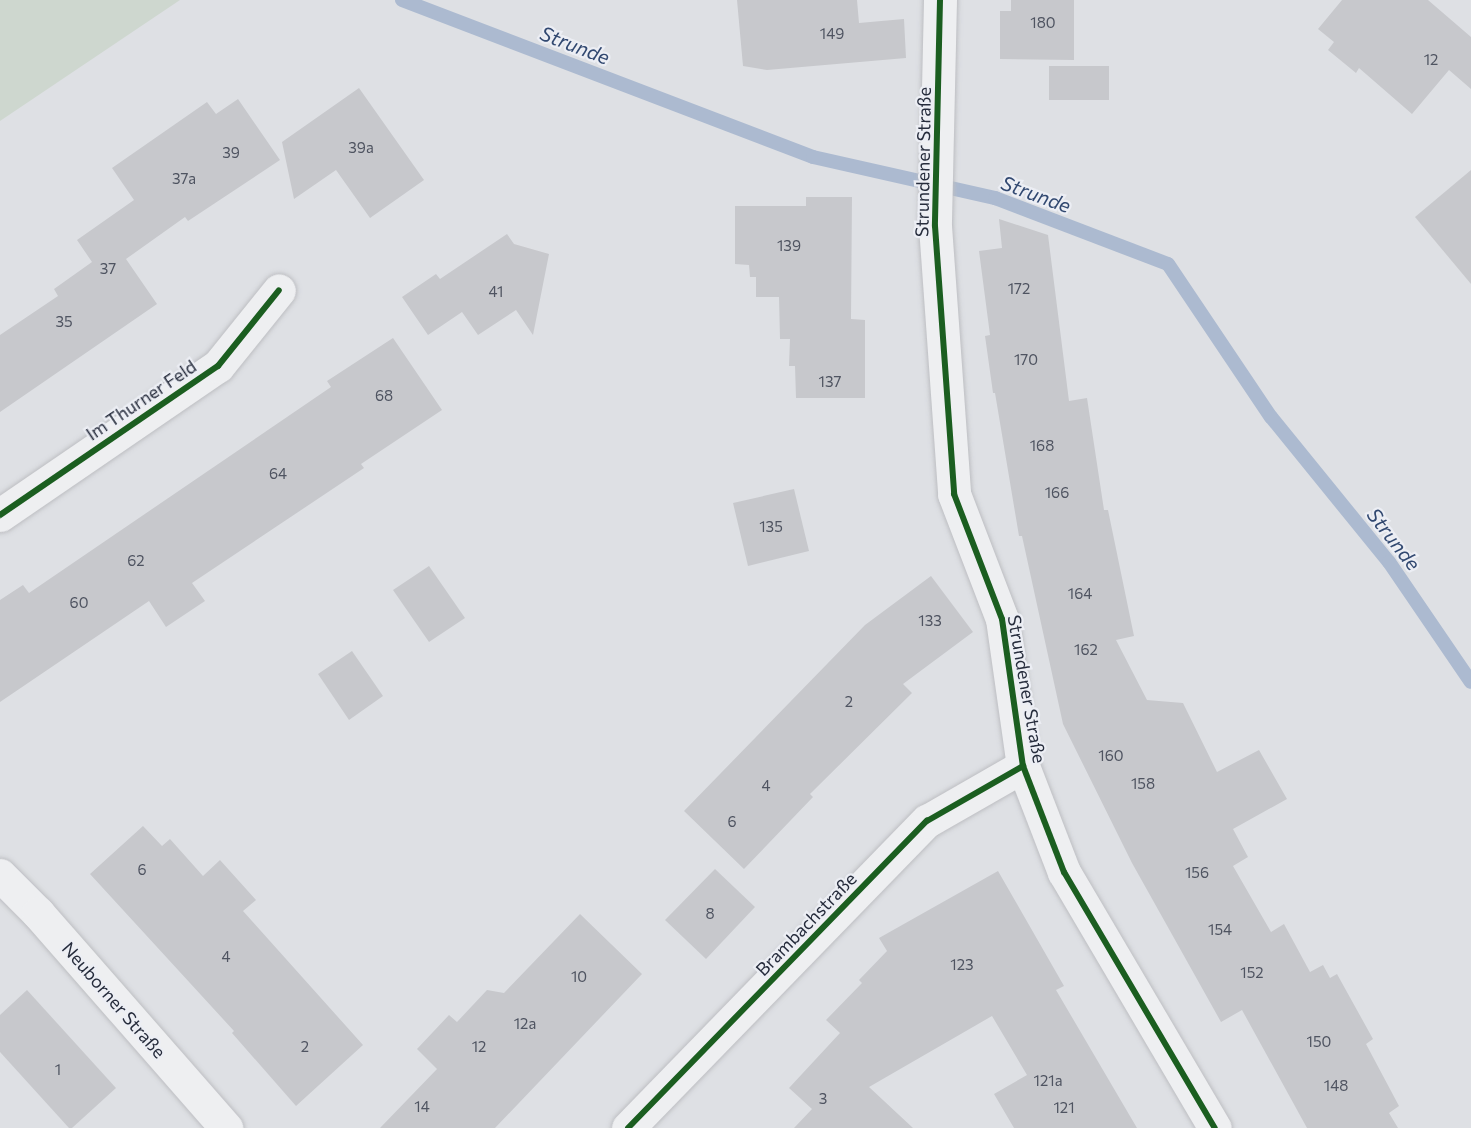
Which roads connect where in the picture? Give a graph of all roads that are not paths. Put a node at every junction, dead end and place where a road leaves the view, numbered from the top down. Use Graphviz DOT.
graph roads {
  1 [pos="940,0"];
  2 [pos="279,290"];
  3 [pos="0,515"];
  4 [pos="1023,766"];
  5 [pos="0,875"];
  6 [pos="226,1128"];
  7 [pos="628,1128"];
  8 [pos="1215,1128"];
  1 -- 4 [label="street, Strundener Straße"];
  2 -- 3 [label="street, Im Thurner Feld"];
  4 -- 7 [label="street, Brambachstraße"];
  4 -- 8 [label="street, Strundener Straße"];
  5 -- 6 [label="street, Neuborner Straße"];
}
